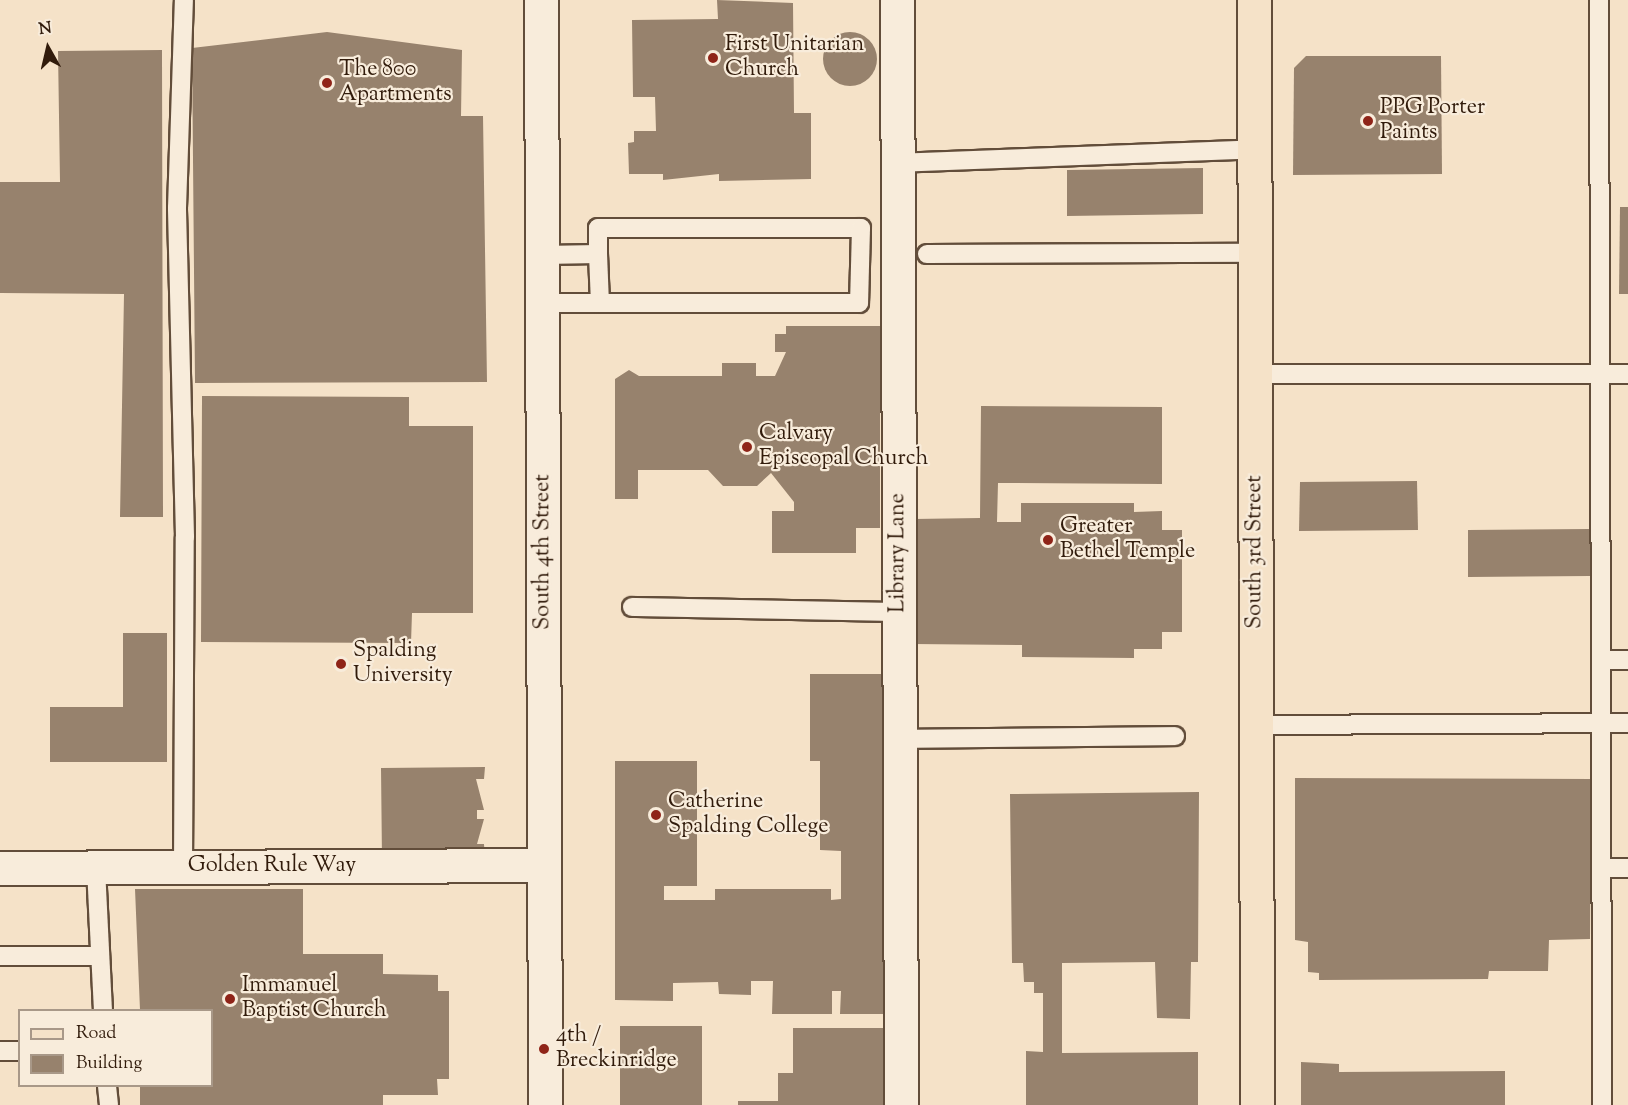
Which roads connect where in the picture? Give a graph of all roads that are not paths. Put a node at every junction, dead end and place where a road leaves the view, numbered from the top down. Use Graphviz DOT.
graph roads {
  1 [pos="184,0"];
  2 [pos="541,0"];
  3 [pos="897,0"];
  4 [pos="1254,0"];
  5 [pos="1599,0"];
  6 [pos="1255,149"];
  7 [pos="897,163"];
  8 [pos="1255,253"];
  9 [pos="598,254"];
  10 [pos="927,254"];
  11 [pos="543,255"];
  12 [pos="543,303"];
  13 [pos="600,303"];
  14 [pos="1255,374"];
  15 [pos="1600,374"];
  16 [pos="1628,374"];
  17 [pos="632,607"];
  18 [pos="899,612"];
  19 [pos="1601,660"];
  20 [pos="1628,660"];
  21 [pos="1601,723"];
  22 [pos="1628,723"];
  23 [pos="1256,725"];
  24 [pos="1175,736"];
  25 [pos="900,739"];
  26 [pos="543,865"];
  27 [pos="183,867"];
  28 [pos="0,868"];
  29 [pos="96,868"];
  30 [pos="1602,868"];
  31 [pos="1628,868"];
  32 [pos="0,956"];
  33 [pos="100,956"];
  34 [pos="103,1009"];
  35 [pos="0,1051"];
  36 [pos="18,1051"];
  37 [pos="107,1087"];
  38 [pos="109,1105"];
  39 [pos="545,1105"];
  40 [pos="901,1105"];
  41 [pos="1257,1105"];
  42 [pos="1602,1105"];
  1 -- 27 [label="lane"];
  2 -- 11 [label="street, South 4th Street"];
  3 -- 7 [label="street, Library Lane"];
  4 -- 6 [label="main road, South 3rd Street"];
  5 -- 15 [label="lane"];
  6 -- 7 [label="lane"];
  6 -- 8 [label="main road, South 3rd Street"];
  7 -- 18 [label="street, Library Lane"];
  8 -- 10 [label="lane"];
  8 -- 14 [label="main road, South 3rd Street"];
  9 -- 11 [label="lane"];
  9 -- 13 [label="lane"];
  9 -- 13 [label="lane"];
  11 -- 12 [label="street, South 4th Street"];
  12 -- 13 [label="lane"];
  12 -- 26 [label="street, South 4th Street"];
  14 -- 15 [label="lane"];
  14 -- 23 [label="main road, South 3rd Street"];
  15 -- 16 [label="lane"];
  15 -- 19 [label="lane"];
  17 -- 18 [label="lane"];
  18 -- 25 [label="street, Library Lane"];
  19 -- 20 [label="lane"];
  19 -- 21 [label="lane"];
  21 -- 22 [label="lane"];
  21 -- 23 [label="lane"];
  21 -- 30 [label="lane"];
  23 -- 41 [label="main road, South 3rd Street"];
  24 -- 25 [label="lane"];
  25 -- 40 [label="street, Library Lane"];
  26 -- 27 [label="street, Golden Rule Way"];
  26 -- 39 [label="street, South 4th Street"];
  27 -- 29 [label="street, Golden Rule Way"];
  28 -- 29 [label="street, Golden Rule Way"];
  29 -- 33 [label="lane"];
  30 -- 31 [label="lane"];
  30 -- 42 [label="lane"];
  32 -- 33 [label="lane"];
  33 -- 34 [label="lane"];
  35 -- 36 [label="lane"];
  37 -- 38 [label="lane"];
}
